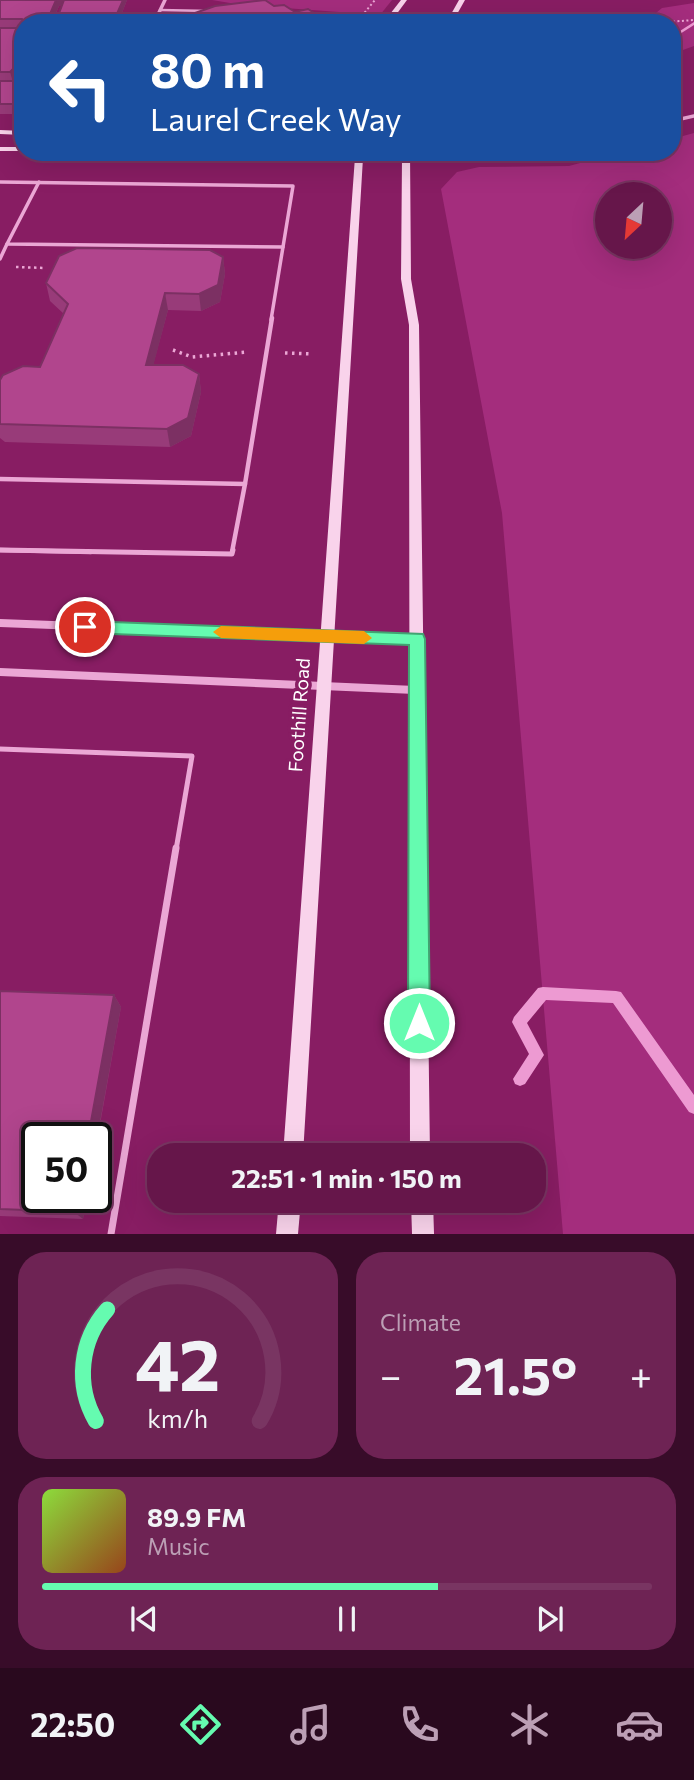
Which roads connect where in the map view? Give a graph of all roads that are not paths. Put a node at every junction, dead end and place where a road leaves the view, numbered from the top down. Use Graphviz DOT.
graph roads {
  1 [pos="165,0"];
  2 [pos="404,0"];
  3 [pos="160,10"];
  4 [pos="216,11"];
  5 [pos="158,14"];
  6 [pos="393,14"];
  7 [pos="359,161"];
  8 [pos="406,161"];
  9 [pos="0,181"];
  10 [pos="39,182"];
  11 [pos="7,244"];
  12 [pos="283,247"];
  13 [pos="0,259"];
  14 [pos="0,479"];
  15 [pos="245,484"];
  16 [pos="0,550"];
  17 [pos="0,623"];
  18 [pos="327,637"];
  19 [pos="417,639"];
  20 [pos="0,672"];
  21 [pos="324,686"];
  22 [pos="415,690"];
  23 [pos="0,749"];
  24 [pos="294,1143"];
  25 [pos="420,1143"];
  26 [pos="288,1213"];
  27 [pos="422,1213"];
  28 [pos="111,1234"];
  29 [pos="287,1234"];
  30 [pos="423,1234"];
  1 -- 3 [label="street"];
  2 -- 6 [label="main road"];
  3 -- 4 [label="lane"];
  3 -- 5 [label="street"];
  7 -- 18 [label="main road, Foothill Road"];
  8 -- 19 [label="main road"];
  9 -- 10 [label="lane"];
  10 -- 11 [label="lane"];
  10 -- 12 [label="lane"];
  11 -- 12 [label="lane"];
  11 -- 13 [label="lane"];
  12 -- 15 [label="lane"];
  14 -- 15 [label="lane"];
  15 -- 16 [label="lane"];
  17 -- 18 [label="street"];
  18 -- 19 [label="street"];
  18 -- 21 [label="main road, Foothill Road"];
  19 -- 22 [label="main road"];
  20 -- 21 [label="street"];
  21 -- 22 [label="street"];
  21 -- 24 [label="main road, Foothill Road"];
  22 -- 25 [label="main road"];
  23 -- 28 [label="lane"];
  26 -- 29 [label="main road"];
  27 -- 30 [label="main road"];
}
